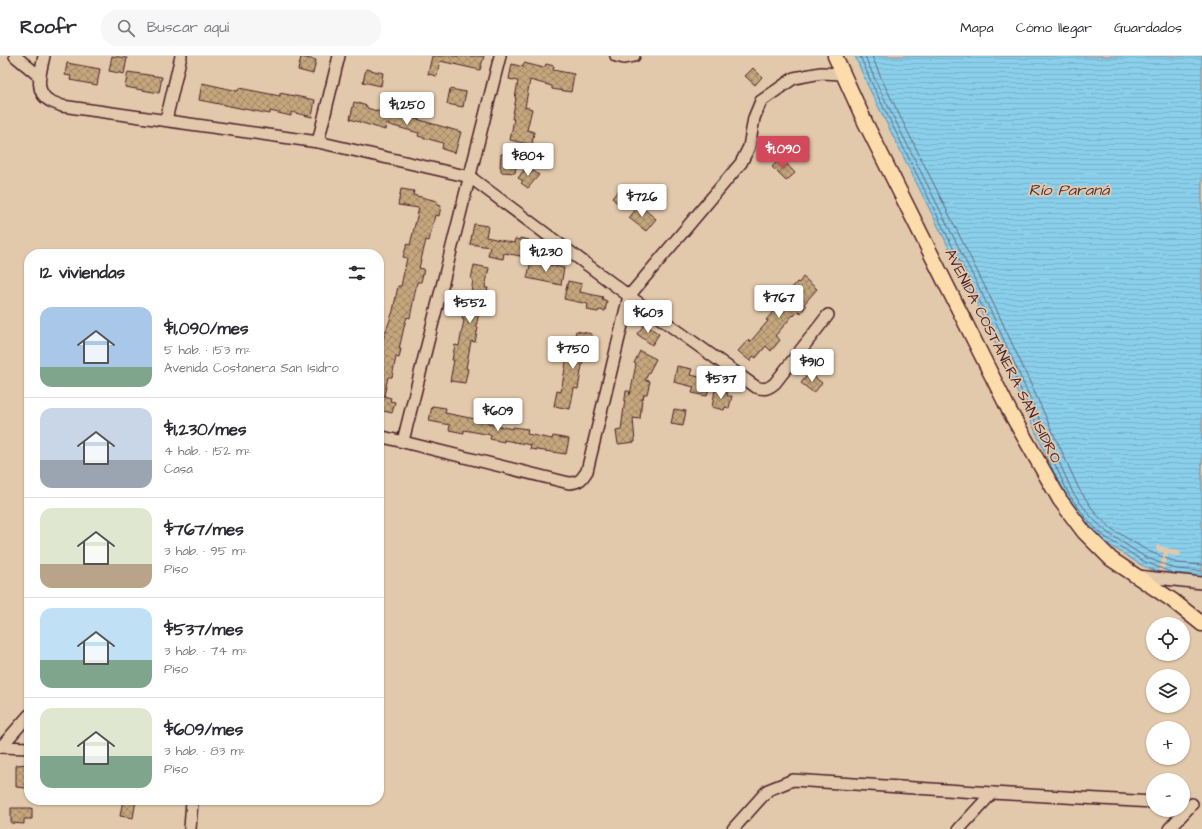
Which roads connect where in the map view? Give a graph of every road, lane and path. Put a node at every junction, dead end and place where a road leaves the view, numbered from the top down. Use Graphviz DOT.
graph roads {
  1 [pos="15,56"];
  2 [pos="44,56"];
  3 [pos="181,56"];
  4 [pos="339,56"];
  5 [pos="500,56"];
  6 [pos="616,56"];
  7 [pos="634,56"];
  8 [pos="834,56"];
  9 [pos="843,74"];
  10 [pos="39,76"];
  11 [pos="166,120"];
  12 [pos="318,142"];
  13 [pos="470,177"];
  14 [pos="629,296"];
  15 [pos="828,315"];
  16 [pos="384,437"];
  17 [pos="403,441"];
  18 [pos="1137,576"];
  19 [pos="1202,583"];
  20 [pos="1202,624"];
  21 [pos="24,721"];
  22 [pos="1,747"];
  23 [pos="24,748"];
  24 [pos="992,794"];
  25 [pos="1146,802"];
  26 [pos="1192,804"];
  27 [pos="192,805"];
  28 [pos="190,829"];
  29 [pos="733,829"];
  30 [pos="960,829"];
  31 [pos="1169,829"];
  1 -- 10 [label="street"];
  2 -- 10 [label="street"];
  3 -- 11 [label="street"];
  4 -- 12 [label="street"];
  5 -- 13 [label="street"];
  6 -- 7 [label="street"];
  8 -- 9 [label="main road, AVENIDA COSTANERA SAN ISIDRO"];
  9 -- 14 [label="street"];
  9 -- 18 [label="main road, AVENIDA COSTANERA SAN ISIDRO"];
  10 -- 11 [label="street"];
  11 -- 12 [label="street"];
  12 -- 13 [label="street"];
  13 -- 14 [label="street"];
  13 -- 17 [label="street"];
  14 -- 15 [label="street"];
  14 -- 17 [label="street"];
  16 -- 17 [label="street"];
  18 -- 19 [label="street"];
  18 -- 20 [label="main road, AVENIDA COSTANERA SAN ISIDRO"];
  21 -- 22 [label="street"];
  22 -- 23 [label="street"];
  24 -- 25 [label="street"];
  24 -- 29 [label="street"];
  24 -- 30 [label="street"];
  26 -- 31 [label="street"];
  27 -- 28 [label="street"];
}
